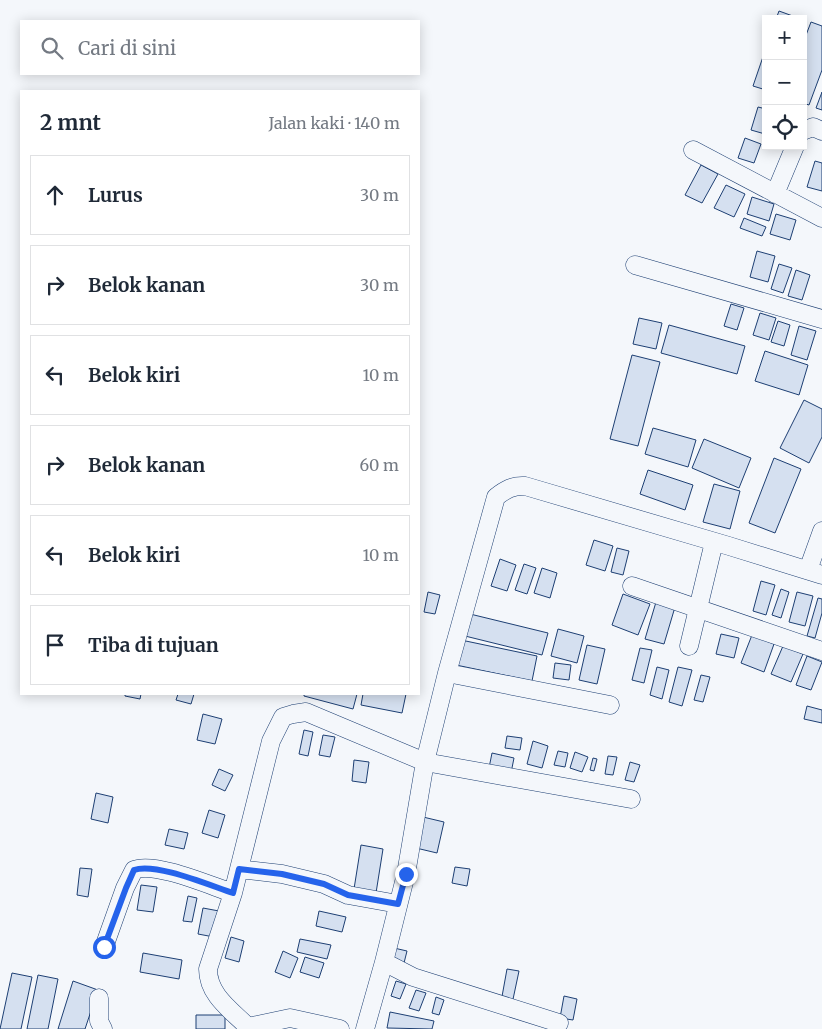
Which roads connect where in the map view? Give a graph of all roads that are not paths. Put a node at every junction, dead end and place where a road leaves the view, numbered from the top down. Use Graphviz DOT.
graph roads {
  1 [pos="807,129"];
  2 [pos="822,131"];
  3 [pos="693,150"];
  4 [pos="793,150"];
  5 [pos="775,194"];
  6 [pos="822,218"];
  7 [pos="636,265"];
  8 [pos="822,319"];
  9 [pos="822,532"];
  10 [pos="714,542"];
  11 [pos="815,573"];
  12 [pos="632,586"];
  13 [pos="697,608"];
  14 [pos="689,646"];
  15 [pos="822,651"];
  16 [pos="447,673"];
  17 [pos="610,705"];
  18 [pos="425,762"];
  19 [pos="631,800"];
  20 [pos="239,869"];
  21 [pos="233,893"];
  22 [pos="398,904"];
  23 [pos="104,947"];
  24 [pos="384,962"];
  25 [pos="99,998"];
  26 [pos="560,1023"];
  27 [pos="248,1028"];
  28 [pos="103,1029"];
  29 [pos="340,1029"];
  30 [pos="365,1029"];
  1 -- 2 [label="street"];
  3 -- 5 [label="street"];
  4 -- 5 [label="street"];
  5 -- 6 [label="street"];
  7 -- 8 [label="street"];
  9 -- 11 [label="street"];
  10 -- 11 [label="street"];
  10 -- 13 [label="street"];
  10 -- 16 [label="street"];
  12 -- 13 [label="street"];
  13 -- 14 [label="street"];
  13 -- 15 [label="street"];
  16 -- 17 [label="street"];
  16 -- 18 [label="street"];
  18 -- 19 [label="street"];
  18 -- 20 [label="street"];
  18 -- 22 [label="street"];
  20 -- 21 [label="street"];
  20 -- 22 [label="street"];
  21 -- 23 [label="street"];
  21 -- 27 [label="street"];
  22 -- 24 [label="street"];
  24 -- 26 [label="street"];
  24 -- 30 [label="street"];
  25 -- 28 [label="street"];
  27 -- 29 [label="street"];
}
